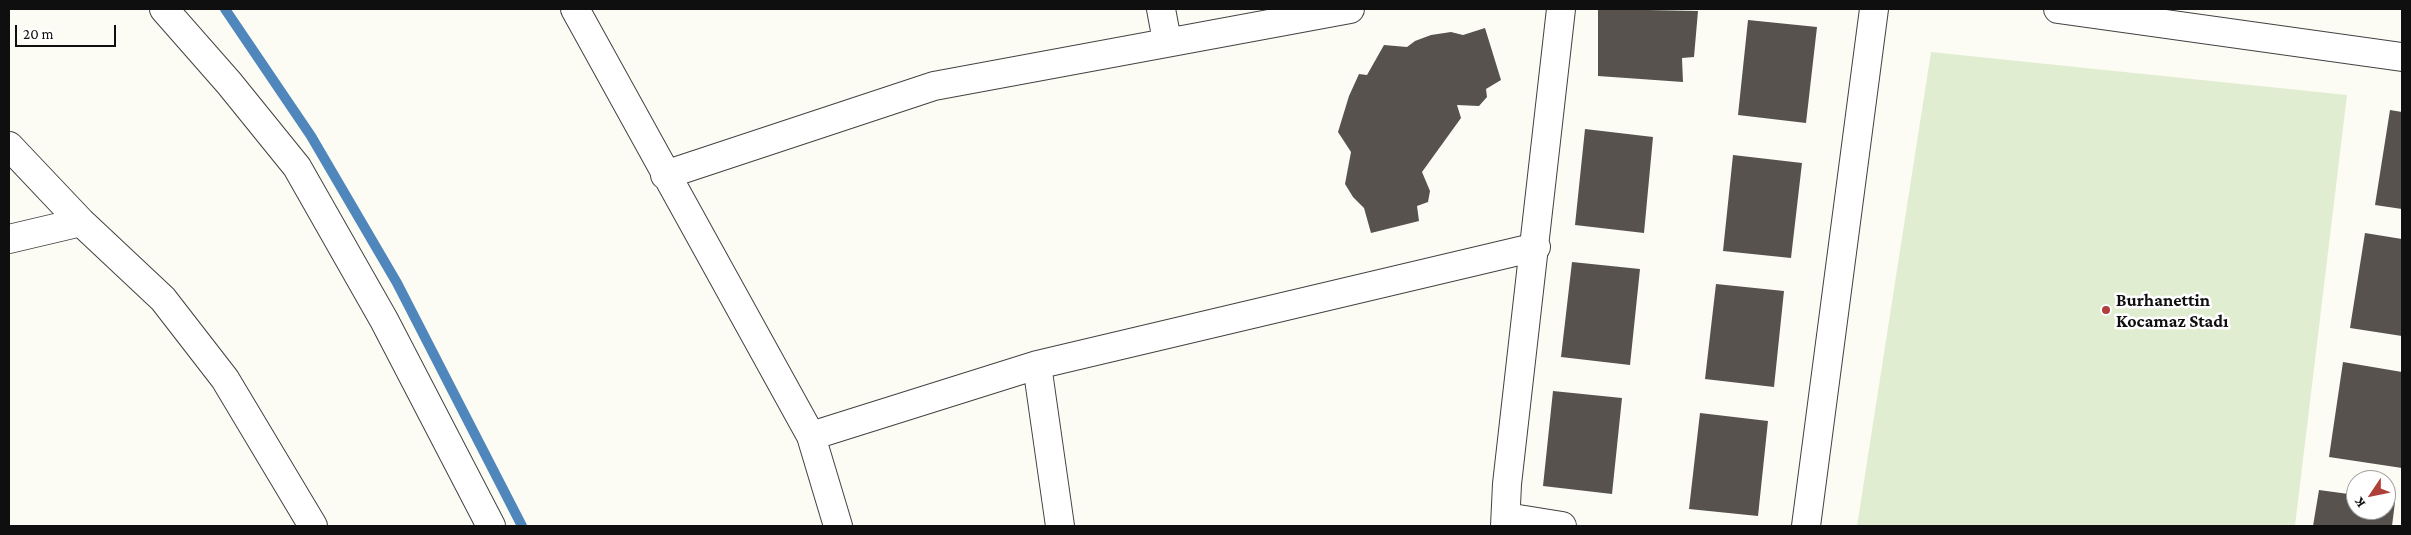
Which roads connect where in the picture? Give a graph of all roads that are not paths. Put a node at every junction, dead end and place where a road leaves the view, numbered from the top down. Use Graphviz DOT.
graph roads {
  1 [pos="164,9"];
  2 [pos="575,9"];
  3 [pos="1161,9"];
  4 [pos="1350,9"];
  5 [pos="1561,9"];
  6 [pos="1874,9"];
  7 [pos="2058,9"];
  8 [pos="1167,41"];
  9 [pos="2402,57"];
  10 [pos="9,146"];
  11 [pos="666,175"];
  12 [pos="81,222"];
  13 [pos="9,239"];
  14 [pos="1536,248"];
  15 [pos="1037,365"];
  16 [pos="811,436"];
  17 [pos="1506,522"];
  18 [pos="313,526"];
  19 [pos="491,526"];
  20 [pos="838,526"];
  21 [pos="1060,526"];
  22 [pos="1562,526"];
  23 [pos="1806,526"];
  1 -- 19 [label="street"];
  2 -- 11 [label="street"];
  3 -- 8 [label="street"];
  4 -- 8 [label="street"];
  5 -- 14 [label="street"];
  6 -- 23 [label="street"];
  7 -- 9 [label="street"];
  8 -- 11 [label="street"];
  10 -- 12 [label="street"];
  11 -- 16 [label="street"];
  12 -- 13 [label="street"];
  12 -- 18 [label="street"];
  14 -- 15 [label="street"];
  14 -- 17 [label="street"];
  15 -- 16 [label="street"];
  15 -- 21 [label="street"];
  16 -- 20 [label="street"];
  17 -- 22 [label="street"];
}
